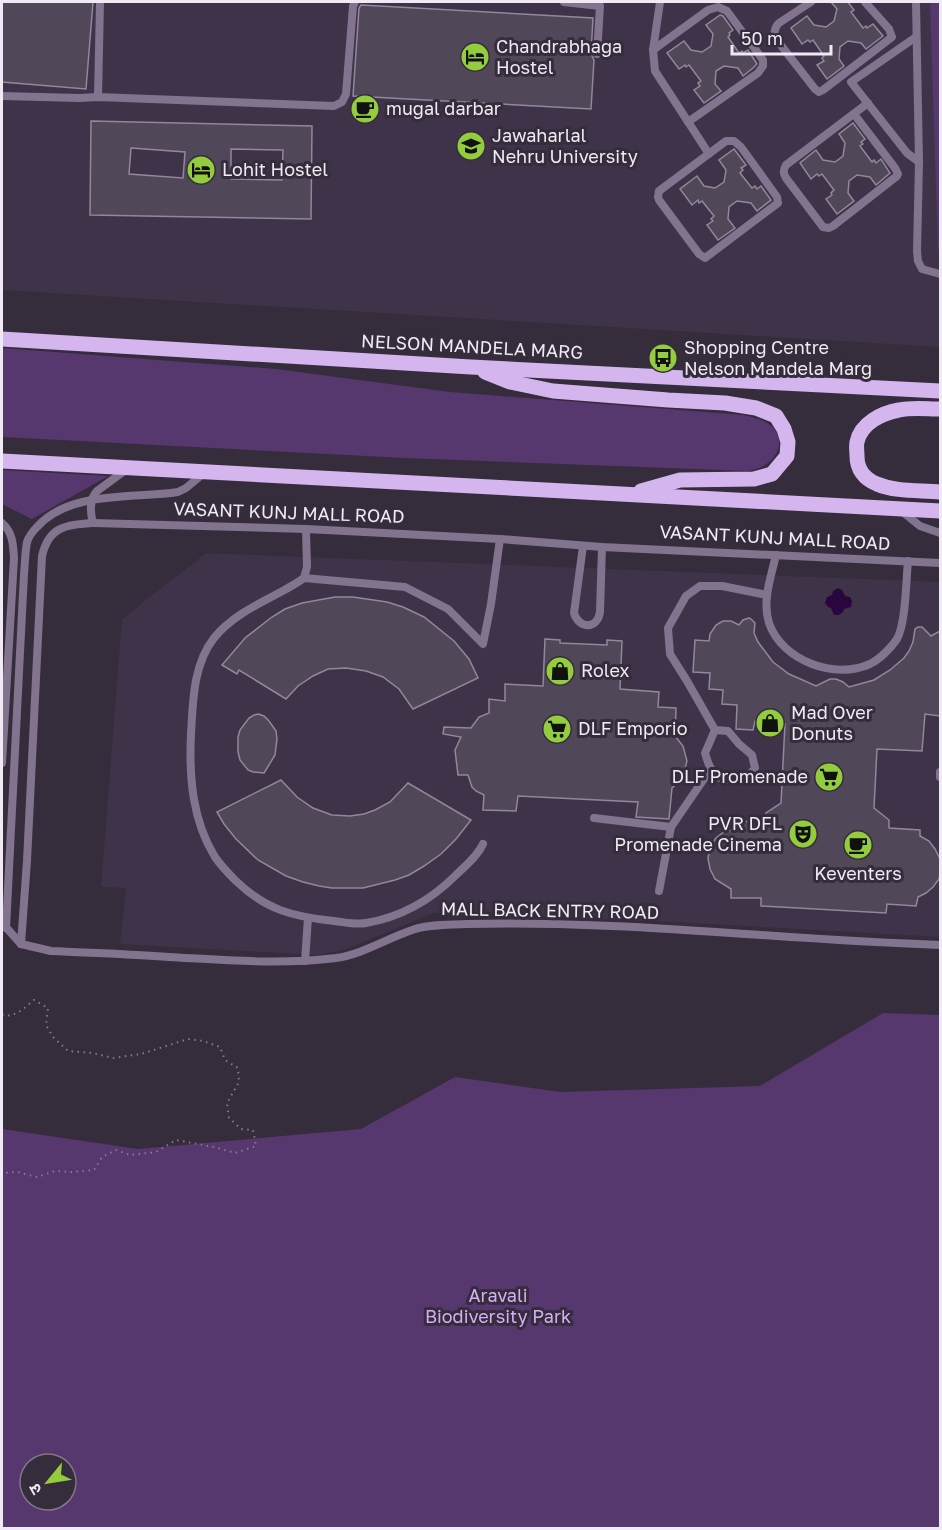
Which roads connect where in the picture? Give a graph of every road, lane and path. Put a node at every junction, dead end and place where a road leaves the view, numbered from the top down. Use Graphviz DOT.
graph roads {
  1 [pos="100,2"];
  2 [pos="355,2"];
  3 [pos="564,2"];
  4 [pos="659,2"];
  5 [pos="811,2"];
  6 [pos="866,2"];
  7 [pos="916,2"];
  8 [pos="916,38"];
  9 [pos="653,50"];
  10 [pos="597,54"];
  11 [pos="845,74"];
  12 [pos="851,82"];
  13 [pos="2,96"];
  14 [pos="98,98"];
  15 [pos="867,103"];
  16 [pos="854,114"];
  17 [pos="688,122"];
  18 [pos="709,154"];
  19 [pos="919,162"];
  20 [pos="940,274"];
  21 [pos="2,339"];
  22 [pos="471,367"];
  23 [pos="940,391"];
  24 [pos="940,410"];
  25 [pos="2,461"];
  26 [pos="128,469"];
  27 [pos="204,473"];
  28 [pos="940,492"];
  29 [pos="628,495"];
  30 [pos="91,500"];
  31 [pos="899,509"];
  32 [pos="940,511"];
  33 [pos="2,523"];
  34 [pos="93,523"];
  35 [pos="306,529"];
  36 [pos="940,533"];
  37 [pos="500,540"];
  38 [pos="583,546"];
  39 [pos="602,547"];
  40 [pos="776,555"];
  41 [pos="908,561"];
  42 [pos="940,563"];
  43 [pos="304,578"];
  44 [pos="767,595"];
  45 [pos="716,730"];
  46 [pos="2,764"];
  47 [pos="710,770"];
  48 [pos="594,818"];
  49 [pos="671,828"];
  50 [pos="483,844"];
  51 [pos="659,891"];
  52 [pos="308,918"];
  53 [pos="4,924"];
  54 [pos="21,944"];
  55 [pos="940,945"];
  56 [pos="304,961"];
  57 [pos="2,1015"];
  58 [pos="2,1173"];
  1 -- 14 [label="lane"];
  2 -- 14 [label="lane"];
  3 -- 10 [label="lane"];
  4 -- 9 [label="lane"];
  5 -- 11 [label="lane"];
  6 -- 11 [label="lane"];
  7 -- 8 [label="lane"];
  8 -- 12 [label="lane"];
  8 -- 19 [label="lane"];
  9 -- 17 [label="lane"];
  9 -- 17 [label="lane"];
  11 -- 12 [label="lane"];
  12 -- 15 [label="lane"];
  13 -- 14 [label="lane"];
  15 -- 16 [label="lane"];
  15 -- 19 [label="lane"];
  16 -- 16 [label="lane"];
  17 -- 18 [label="lane"];
  18 -- 18 [label="lane"];
  19 -- 20 [label="lane"];
  21 -- 22 [label="main road, NELSON MANDELA MARG"];
  22 -- 23 [label="main road, NELSON MANDELA MARG"];
  22 -- 29 [label="main road"];
  24 -- 28 [label="main road"];
  25 -- 26 [label="main road"];
  26 -- 27 [label="main road"];
  26 -- 30 [label="lane"];
  27 -- 29 [label="main road"];
  27 -- 30 [label="lane, VASANT KUNJ MALL ROAD"];
  29 -- 31 [label="main road"];
  30 -- 34 [label="lane"];
  30 -- 53 [label="lane, VASANT KUNJ MALL ROAD"];
  31 -- 32 [label="main road"];
  31 -- 36 [label="lane"];
  33 -- 46 [label="lane"];
  34 -- 35 [label="lane, VASANT KUNJ MALL ROAD"];
  34 -- 54 [label="lane, VASANT KUNJ MALL ROAD"];
  35 -- 37 [label="lane, VASANT KUNJ MALL ROAD"];
  35 -- 43 [label="lane"];
  37 -- 38 [label="lane, VASANT KUNJ MALL ROAD"];
  37 -- 43 [label="lane"];
  38 -- 39 [label="lane, VASANT KUNJ MALL ROAD"];
  38 -- 39 [label="lane"];
  39 -- 40 [label="lane, VASANT KUNJ MALL ROAD"];
  40 -- 41 [label="lane, VASANT KUNJ MALL ROAD"];
  40 -- 44 [label="lane"];
  41 -- 42 [label="lane, VASANT KUNJ MALL ROAD"];
  41 -- 44 [label="lane"];
  43 -- 52 [label="lane"];
  44 -- 45 [label="lane"];
  45 -- 47 [label="lane"];
  45 -- 47 [label="lane"];
  47 -- 49 [label="lane"];
  48 -- 49 [label="lane"];
  49 -- 51 [label="lane"];
  50 -- 52 [label="lane"];
  52 -- 56 [label="lane"];
  53 -- 54 [label="lane"];
  54 -- 56 [label="lane, MALL BACK ENTRY ROAD"];
  55 -- 56 [label="lane, MALL BACK ENTRY ROAD"];
  57 -- 58 [label="path"];
}
